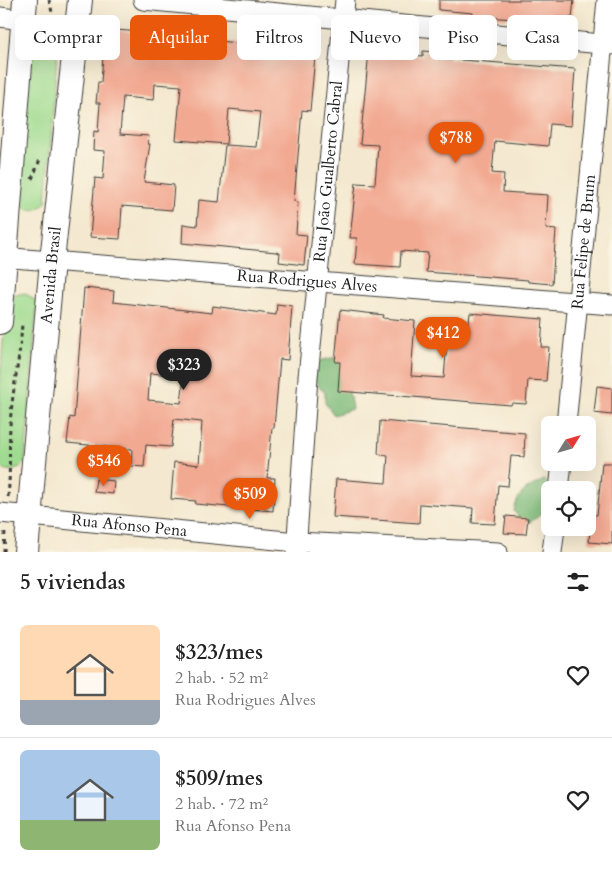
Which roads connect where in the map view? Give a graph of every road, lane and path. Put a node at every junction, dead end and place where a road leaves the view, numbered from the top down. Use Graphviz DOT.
graph roads {
  1 [pos="80,0"];
  2 [pos="143,0"];
  3 [pos="344,0"];
  4 [pos="606,0"];
  5 [pos="24,10"];
  6 [pos="343,15"];
  7 [pos="0,18"];
  8 [pos="331,19"];
  9 [pos="419,27"];
  10 [pos="608,45"];
  11 [pos="339,60"];
  12 [pos="3,257"];
  13 [pos="52,261"];
  14 [pos="317,283"];
  15 [pos="579,302"];
  16 [pos="612,305"];
  17 [pos="0,322"];
  18 [pos="567,416"];
  19 [pos="0,513"];
  20 [pos="29,516"];
  21 [pos="554,536"];
  22 [pos="297,547"];
  23 [pos="26,552"];
  24 [pos="498,552"];
  25 [pos="552,552"];
  1 -- 13 [label="main road, Avenida Brasil"];
  2 -- 8 [label="street"];
  3 -- 6 [label="street, Rua João Gualberto Cabral"];
  4 -- 10 [label="street, Rua Felipe de Brum"];
  5 -- 7 [label="street"];
  5 -- 12 [label="main road"];
  9 -- 10 [label="street"];
  10 -- 15 [label="street, Rua Felipe de Brum"];
  11 -- 14 [label="street, Rua João Gualberto Cabral"];
  12 -- 13 [label="street, Rua Rodrigues Alves"];
  12 -- 17 [label="main road"];
  13 -- 14 [label="street, Rua Rodrigues Alves"];
  13 -- 20 [label="main road, Avenida Brasil"];
  14 -- 15 [label="street, Rua Rodrigues Alves"];
  14 -- 22 [label="street, Rua João Gualberto Cabral"];
  15 -- 16 [label="street, Rua Rodrigues Alves"];
  15 -- 18 [label="street, Rua Felipe de Brum"];
  19 -- 20 [label="street, Rua Afonso Pena"];
  20 -- 22 [label="street, Rua Afonso Pena"];
  20 -- 23 [label="main road, Avenida Brasil"];
  21 -- 25 [label="street"];
  22 -- 24 [label="street, Rua Afonso Pena"];
}
